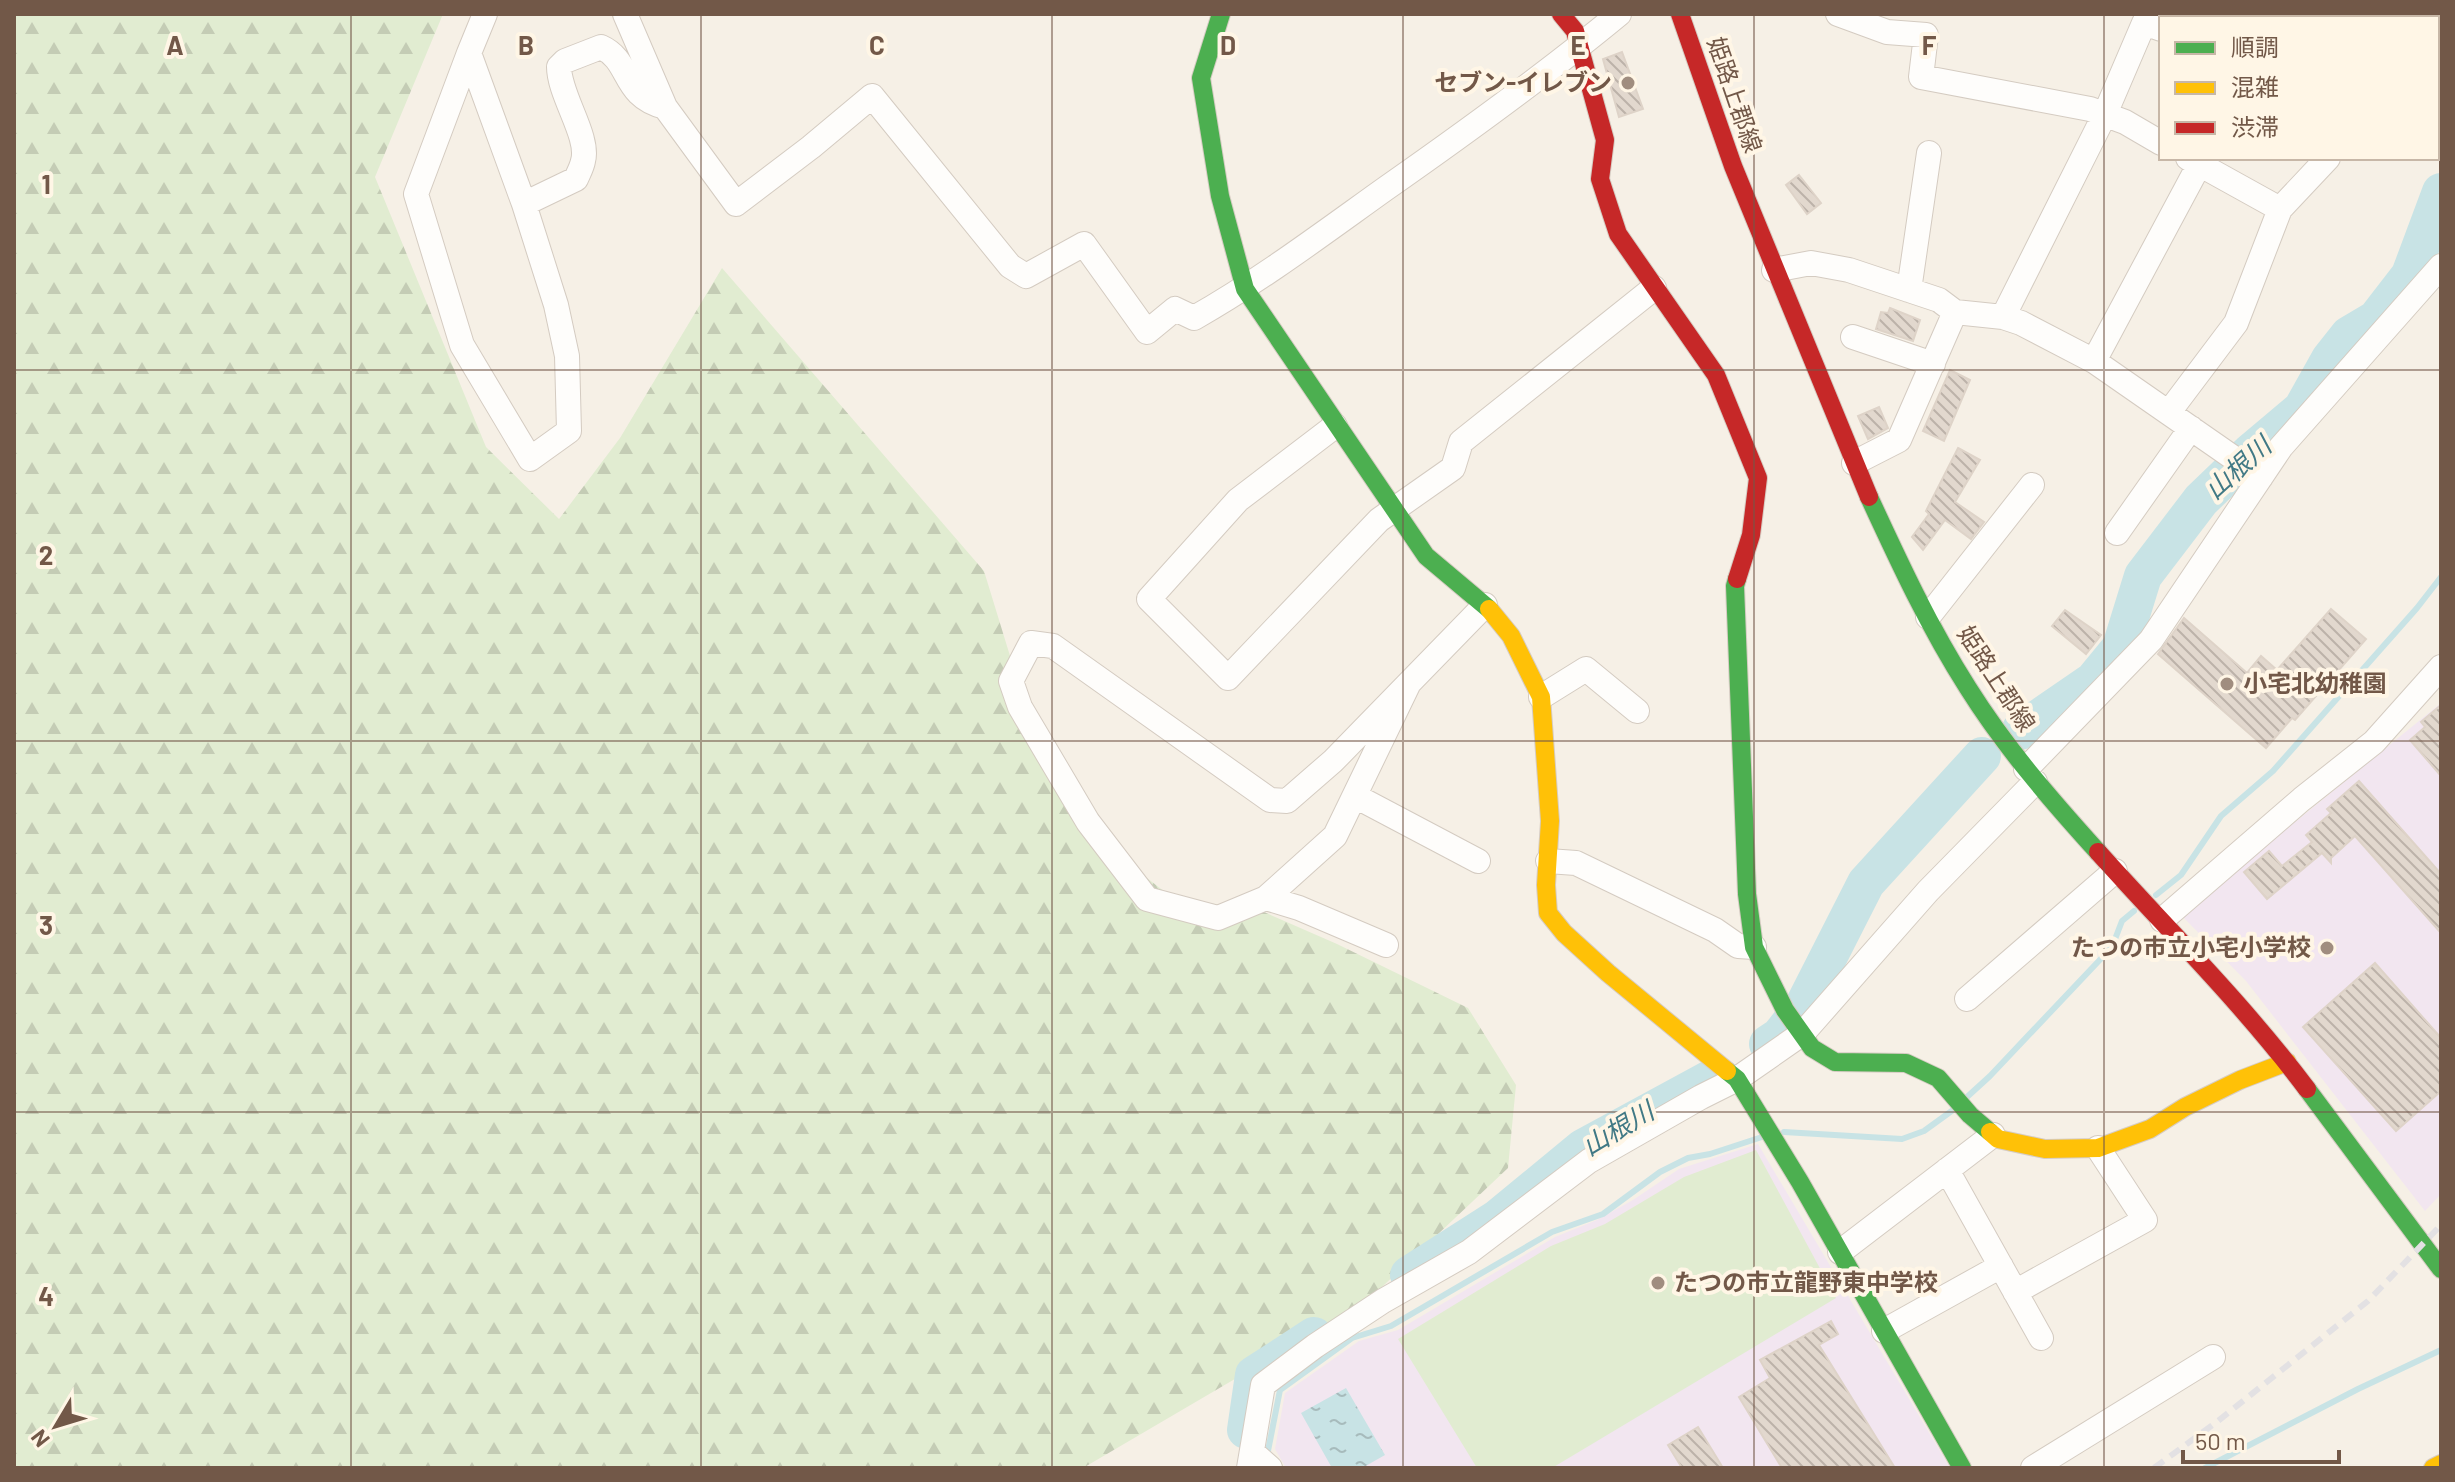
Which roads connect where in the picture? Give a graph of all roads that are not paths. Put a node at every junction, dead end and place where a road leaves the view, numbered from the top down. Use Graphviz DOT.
graph roads {
  1 [pos="485,14"];
  2 [pos="625,14"];
  3 [pos="1221,14"];
  4 [pos="1561,14"];
  5 [pos="1619,14"];
  6 [pos="1680,14"];
  7 [pos="1838,14"];
  8 [pos="2150,22"];
  9 [pos="1579,47"];
  10 [pos="469,53"];
  11 [pos="665,107"];
  12 [pos="2105,114"];
  13 [pos="2159,142"];
  14 [pos="1929,153"];
  15 [pos="2326,160"];
  16 [pos="2194,161"];
  17 [pos="524,204"];
  18 [pos="2280,209"];
  19 [pos="2441,266"];
  20 [pos="1774,270"];
  21 [pos="1654,288"];
  22 [pos="1245,289"];
  23 [pos="1909,290"];
  24 [pos="1955,312"];
  25 [pos="2003,317"];
  26 [pos="1853,337"];
  27 [pos="2094,361"];
  28 [pos="1933,364"];
  29 [pos="2169,412"];
  30 [pos="1335,426"];
  31 [pos="2191,428"];
  32 [pos="1854,463"];
  33 [pos="2261,477"];
  34 [pos="2032,485"];
  35 [pos="1392,508"];
  36 [pos="2117,533"];
  37 [pos="1485,605"];
  38 [pos="1928,617"];
  39 [pos="2441,667"];
  40 [pos="1408,685"];
  41 [pos="1541,697"];
  42 [pos="1637,711"];
  43 [pos="2031,775"];
  44 [pos="1355,796"];
  45 [pos="1478,861"];
  46 [pos="1548,861"];
  47 [pos="2120,876"];
  48 [pos="1266,898"];
  49 [pos="2157,915"];
  50 [pos="1386,945"];
  51 [pos="1754,947"];
  52 [pos="1967,999"];
  53 [pos="1795,1022"];
  54 [pos="2287,1062"];
  55 [pos="1737,1079"];
  56 [pos="1993,1135"];
  57 [pos="2098,1148"];
  58 [pos="1947,1170"];
  59 [pos="1840,1252"];
  60 [pos="2001,1266"];
  61 [pos="2441,1269"];
  62 [pos="2015,1292"];
  63 [pos="1884,1331"];
  64 [pos="2041,1338"];
  65 [pos="2213,1357"];
  66 [pos="1257,1463"];
  67 [pos="1962,1468"];
  68 [pos="2033,1468"];
  1 -- 10 [label="street"];
  2 -- 11 [label="street"];
  3 -- 22 [label="street"];
  4 -- 9 [label="street"];
  5 -- 9 [label="street"];
  6 -- 20 [label="street, 姫路上郡線"];
  7 -- 12 [label="street"];
  8 -- 12 [label="street"];
  9 -- 21 [label="street"];
  9 -- 22 [label="street"];
  10 -- 17 [label="street"];
  10 -- 17 [label="street"];
  11 -- 17 [label="street"];
  11 -- 22 [label="street"];
  12 -- 13 [label="street"];
  12 -- 25 [label="street"];
  14 -- 23 [label="street"];
  15 -- 18 [label="street"];
  16 -- 18 [label="street"];
  16 -- 27 [label="street"];
  18 -- 29 [label="street"];
  19 -- 33 [label="street"];
  20 -- 23 [label="street"];
  20 -- 32 [label="street, 姫路上郡線"];
  21 -- 35 [label="street"];
  21 -- 51 [label="street"];
  22 -- 30 [label="street"];
  23 -- 24 [label="street"];
  24 -- 25 [label="street"];
  24 -- 28 [label="street"];
  25 -- 27 [label="street"];
  26 -- 28 [label="street"];
  27 -- 29 [label="street"];
  28 -- 32 [label="street"];
  29 -- 31 [label="street"];
  30 -- 35 [label="street"];
  30 -- 35 [label="street"];
  31 -- 33 [label="street"];
  31 -- 36 [label="street"];
  32 -- 38 [label="street, 姫路上郡線"];
  33 -- 43 [label="street"];
  34 -- 38 [label="street"];
  35 -- 37 [label="street"];
  37 -- 40 [label="street"];
  37 -- 41 [label="street"];
  38 -- 43 [label="street, 姫路上郡線"];
  39 -- 49 [label="street"];
  40 -- 44 [label="street"];
  40 -- 48 [label="street"];
  41 -- 42 [label="street"];
  41 -- 46 [label="street"];
  43 -- 47 [label="street, 姫路上郡線"];
  43 -- 53 [label="street"];
  44 -- 45 [label="street"];
  44 -- 48 [label="street"];
  46 -- 51 [label="street"];
  46 -- 55 [label="street"];
  47 -- 49 [label="street, 姫路上郡線"];
  47 -- 52 [label="street"];
  48 -- 50 [label="street"];
  49 -- 54 [label="street, 姫路上郡線"];
  51 -- 53 [label="street"];
  53 -- 55 [label="street"];
  53 -- 56 [label="street"];
  54 -- 57 [label="street"];
  54 -- 61 [label="street, 姫路上郡線"];
  55 -- 59 [label="street"];
  55 -- 66 [label="street"];
  56 -- 57 [label="street"];
  56 -- 58 [label="street"];
  57 -- 62 [label="street"];
  58 -- 59 [label="street"];
  58 -- 60 [label="street"];
  59 -- 63 [label="street"];
  60 -- 62 [label="street"];
  60 -- 63 [label="street"];
  62 -- 64 [label="street"];
  63 -- 67 [label="street"];
  65 -- 68 [label="street"];
}
